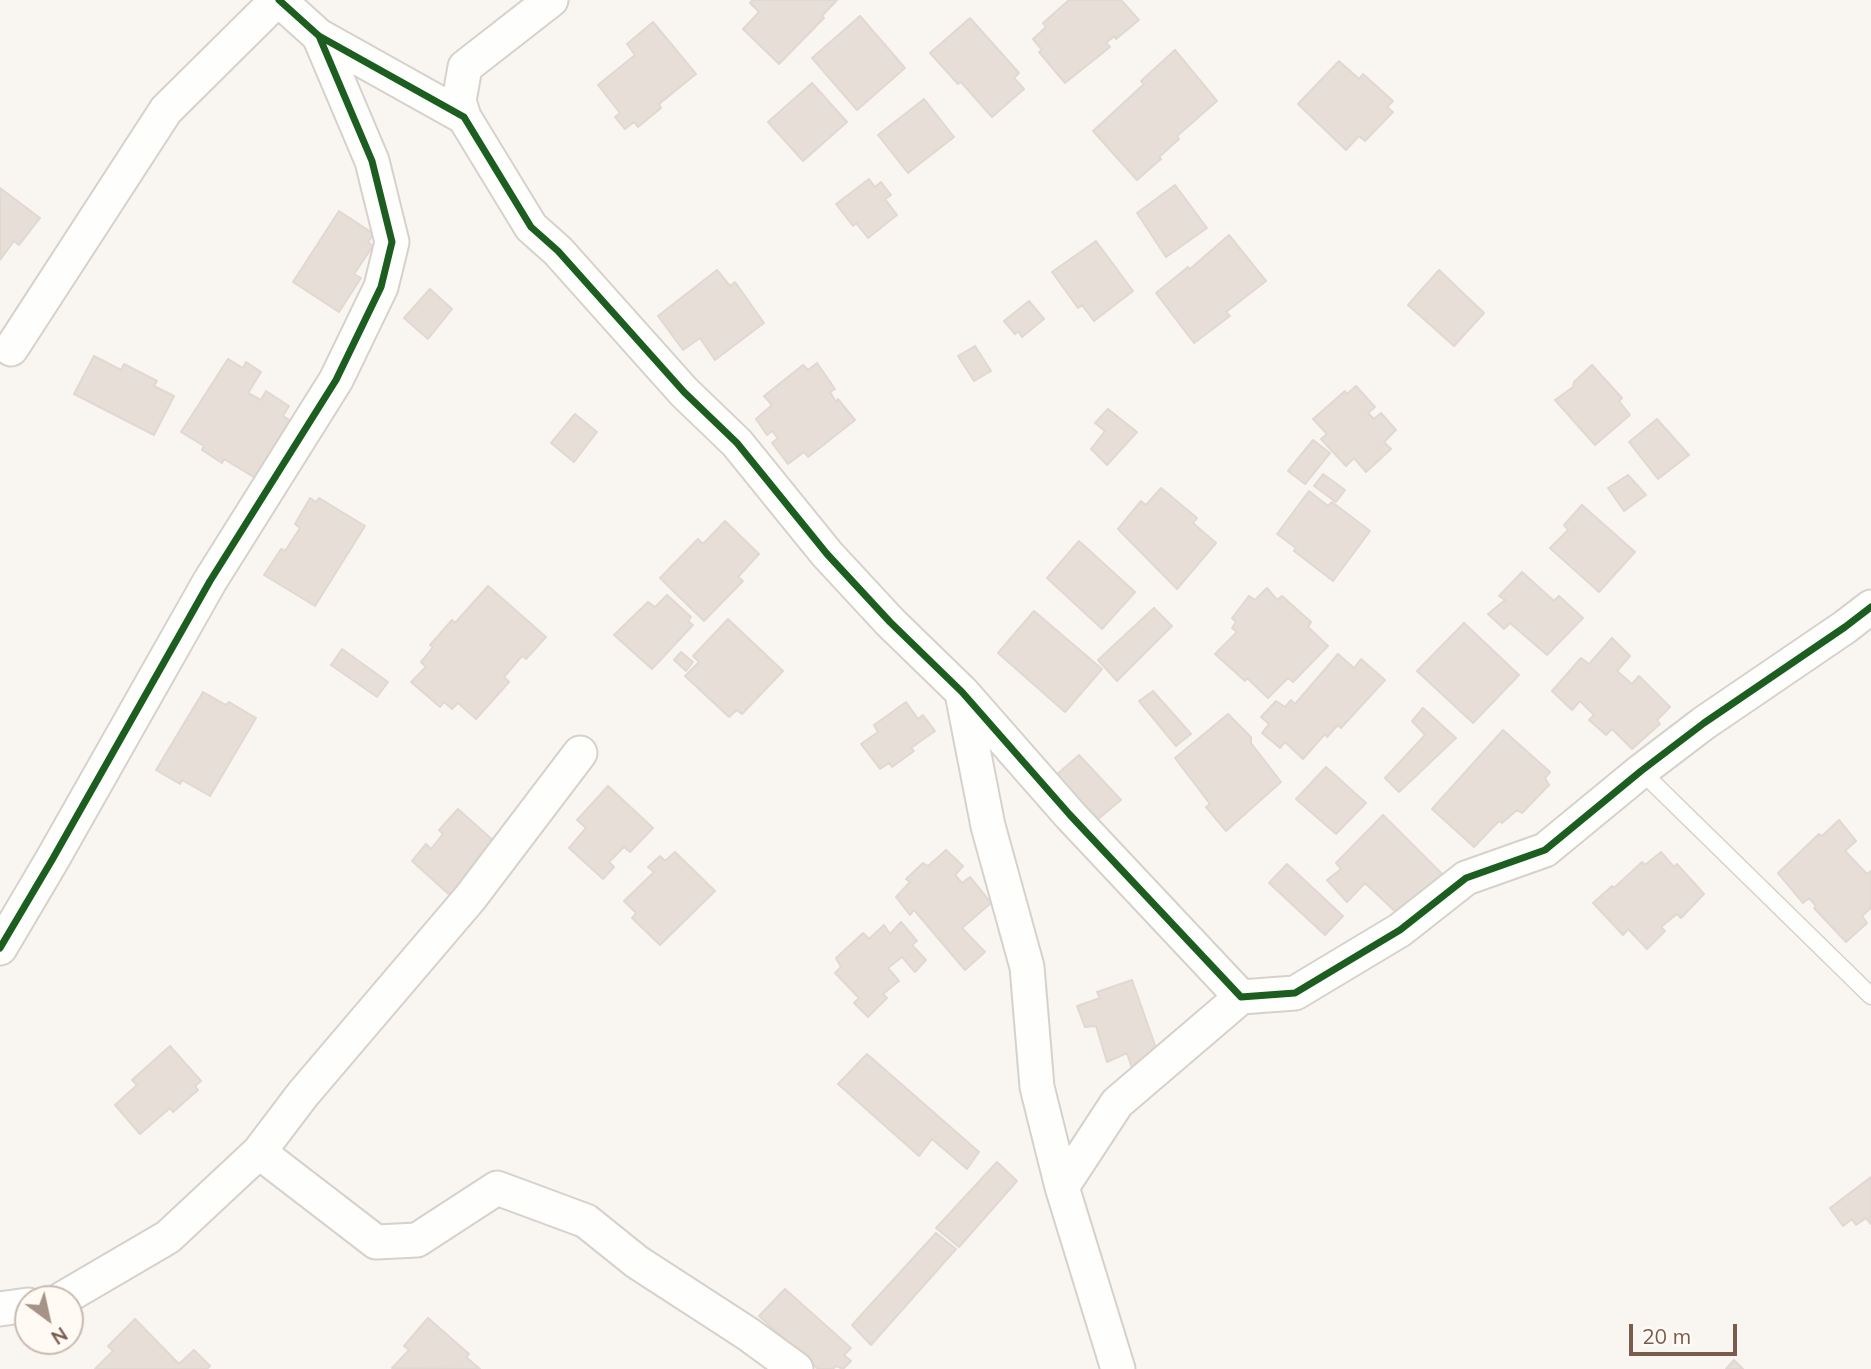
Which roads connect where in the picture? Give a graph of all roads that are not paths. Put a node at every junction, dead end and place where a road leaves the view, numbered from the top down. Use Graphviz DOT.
graph roads {
  1 [pos="278,0"];
  2 [pos="551,0"];
  3 [pos="319,36"];
  4 [pos="464,117"];
  5 [pos="11,349"];
  6 [pos="1871,607"];
  7 [pos="962,692"];
  8 [pos="580,753"];
  9 [pos="1641,771"];
  10 [pos="0,948"];
  11 [pos="1871,996"];
  12 [pos="1241,997"];
  13 [pos="259,1152"];
  14 [pos="1062,1187"];
  15 [pos="84,1286"];
  16 [pos="796,1369"];
  17 [pos="1118,1369"];
  1 -- 3 [label="street"];
  1 -- 5 [label="street"];
  2 -- 4 [label="street"];
  3 -- 4 [label="street"];
  3 -- 10 [label="street"];
  4 -- 7 [label="street"];
  6 -- 9 [label="street"];
  7 -- 12 [label="street"];
  7 -- 14 [label="street"];
  8 -- 13 [label="street"];
  9 -- 11 [label="lane"];
  9 -- 12 [label="street"];
  12 -- 14 [label="street"];
  13 -- 15 [label="street"];
  13 -- 16 [label="street"];
  14 -- 17 [label="street"];
}
